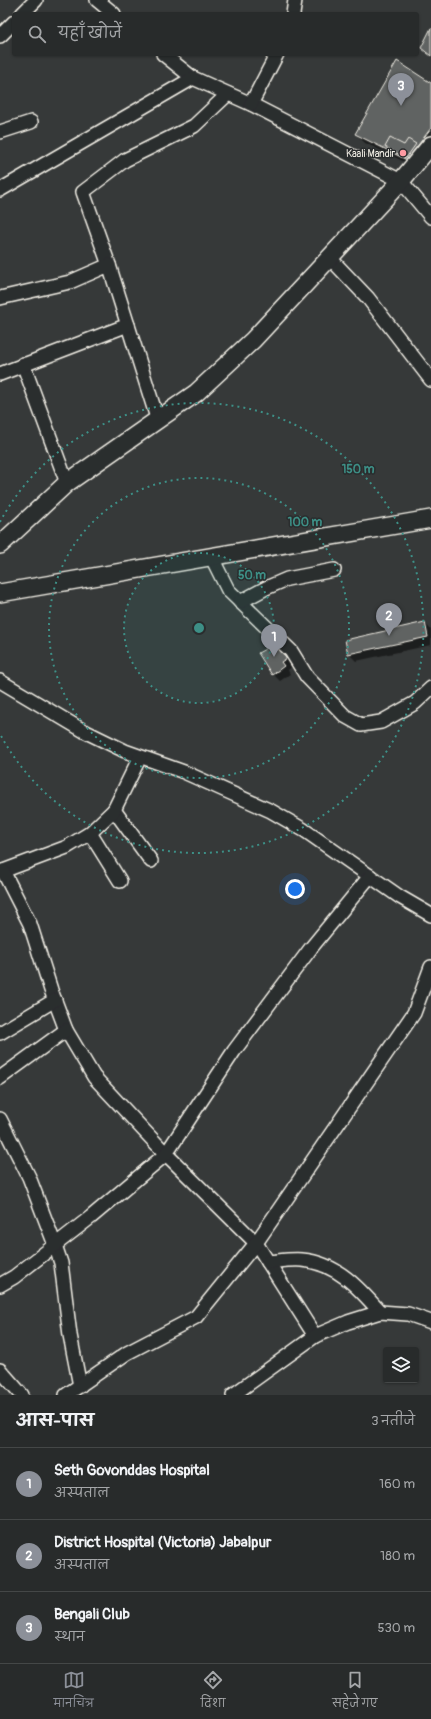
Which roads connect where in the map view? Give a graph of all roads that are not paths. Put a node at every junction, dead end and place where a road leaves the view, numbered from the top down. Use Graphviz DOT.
graph roads {
  1 [pos="36,0"];
  2 [pos="97,0"];
  3 [pos="295,0"];
  4 [pos="24,12"];
  5 [pos="112,12"];
  6 [pos="293,12"];
  7 [pos="12,24"];
  8 [pos="0,36"];
  9 [pos="166,56"];
  10 [pos="276,56"];
  11 [pos="193,78"];
  12 [pos="228,94"];
  13 [pos="251,104"];
  14 [pos="31,122"];
  15 [pos="0,132"];
  16 [pos="431,145"];
  17 [pos="401,181"];
  18 [pos="0,190"];
  19 [pos="431,217"];
  20 [pos="329,257"];
  21 [pos="109,265"];
  22 [pos="0,298"];
  23 [pos="128,325"];
  24 [pos="23,364"];
  25 [pos="0,374"];
  26 [pos="431,380"];
  27 [pos="158,421"];
  28 [pos="67,483"];
  29 [pos="431,519"];
  30 [pos="0,545"];
  31 [pos="211,556"];
  32 [pos="334,570"];
  33 [pos="0,593"];
  34 [pos="240,602"];
  35 [pos="0,681"];
  36 [pos="431,688"];
  37 [pos="140,757"];
  38 [pos="114,810"];
  39 [pos="90,833"];
  40 [pos="151,860"];
  41 [pos="1,871"];
  42 [pos="370,876"];
  43 [pos="120,881"];
  44 [pos="431,914"];
  45 [pos="431,968"];
  46 [pos="55,1000"];
  47 [pos="66,1030"];
  48 [pos="0,1033"];
  49 [pos="0,1078"];
  50 [pos="2,1126"];
  51 [pos="166,1154"];
  52 [pos="256,1243"];
  53 [pos="55,1245"];
  54 [pos="268,1262"];
  55 [pos="0,1285"];
  56 [pos="380,1312"];
  57 [pos="431,1322"];
  58 [pos="316,1336"];
  59 [pos="0,1370"];
  60 [pos="80,1386"];
  61 [pos="22,1395"];
  62 [pos="66,1395"];
  63 [pos="233,1395"];
  1 -- 4 [label="street"];
  2 -- 5 [label="street"];
  3 -- 6 [label="street"];
  7 -- 8 [label="street"];
  9 -- 11 [label="street"];
  10 -- 13 [label="street"];
  11 -- 12 [label="street"];
  11 -- 18 [label="street"];
  12 -- 13 [label="street"];
  12 -- 21 [label="street"];
  13 -- 17 [label="street"];
  14 -- 15 [label="street"];
  16 -- 17 [label="main road"];
  17 -- 19 [label="street"];
  17 -- 20 [label="main road"];
  20 -- 26 [label="street"];
  20 -- 27 [label="main road"];
  21 -- 22 [label="street"];
  21 -- 23 [label="street"];
  23 -- 24 [label="street"];
  23 -- 27 [label="street"];
  24 -- 25 [label="street"];
  24 -- 28 [label="street"];
  27 -- 28 [label="main road"];
  28 -- 30 [label="main road"];
  29 -- 31 [label="main road"];
  31 -- 33 [label="main road"];
  31 -- 34 [label="street"];
  32 -- 34 [label="street"];
  34 -- 36 [label="street"];
  35 -- 37 [label="street"];
  37 -- 38 [label="street"];
  37 -- 42 [label="street"];
  38 -- 39 [label="street"];
  38 -- 40 [label="street"];
  39 -- 41 [label="street"];
  39 -- 43 [label="street"];
  41 -- 46 [label="street"];
  42 -- 44 [label="street"];
  42 -- 51 [label="street"];
  45 -- 52 [label="street"];
  46 -- 47 [label="street"];
  46 -- 48 [label="street"];
  47 -- 49 [label="street"];
  47 -- 51 [label="street"];
  50 -- 53 [label="street"];
  51 -- 52 [label="street"];
  51 -- 53 [label="street"];
  52 -- 54 [label="street"];
  52 -- 60 [label="street"];
  53 -- 55 [label="street"];
  53 -- 60 [label="street"];
  54 -- 56 [label="street"];
  54 -- 58 [label="street"];
  56 -- 57 [label="street"];
  56 -- 58 [label="street"];
  58 -- 63 [label="street"];
  59 -- 61 [label="street"];
  60 -- 62 [label="street"];
}
